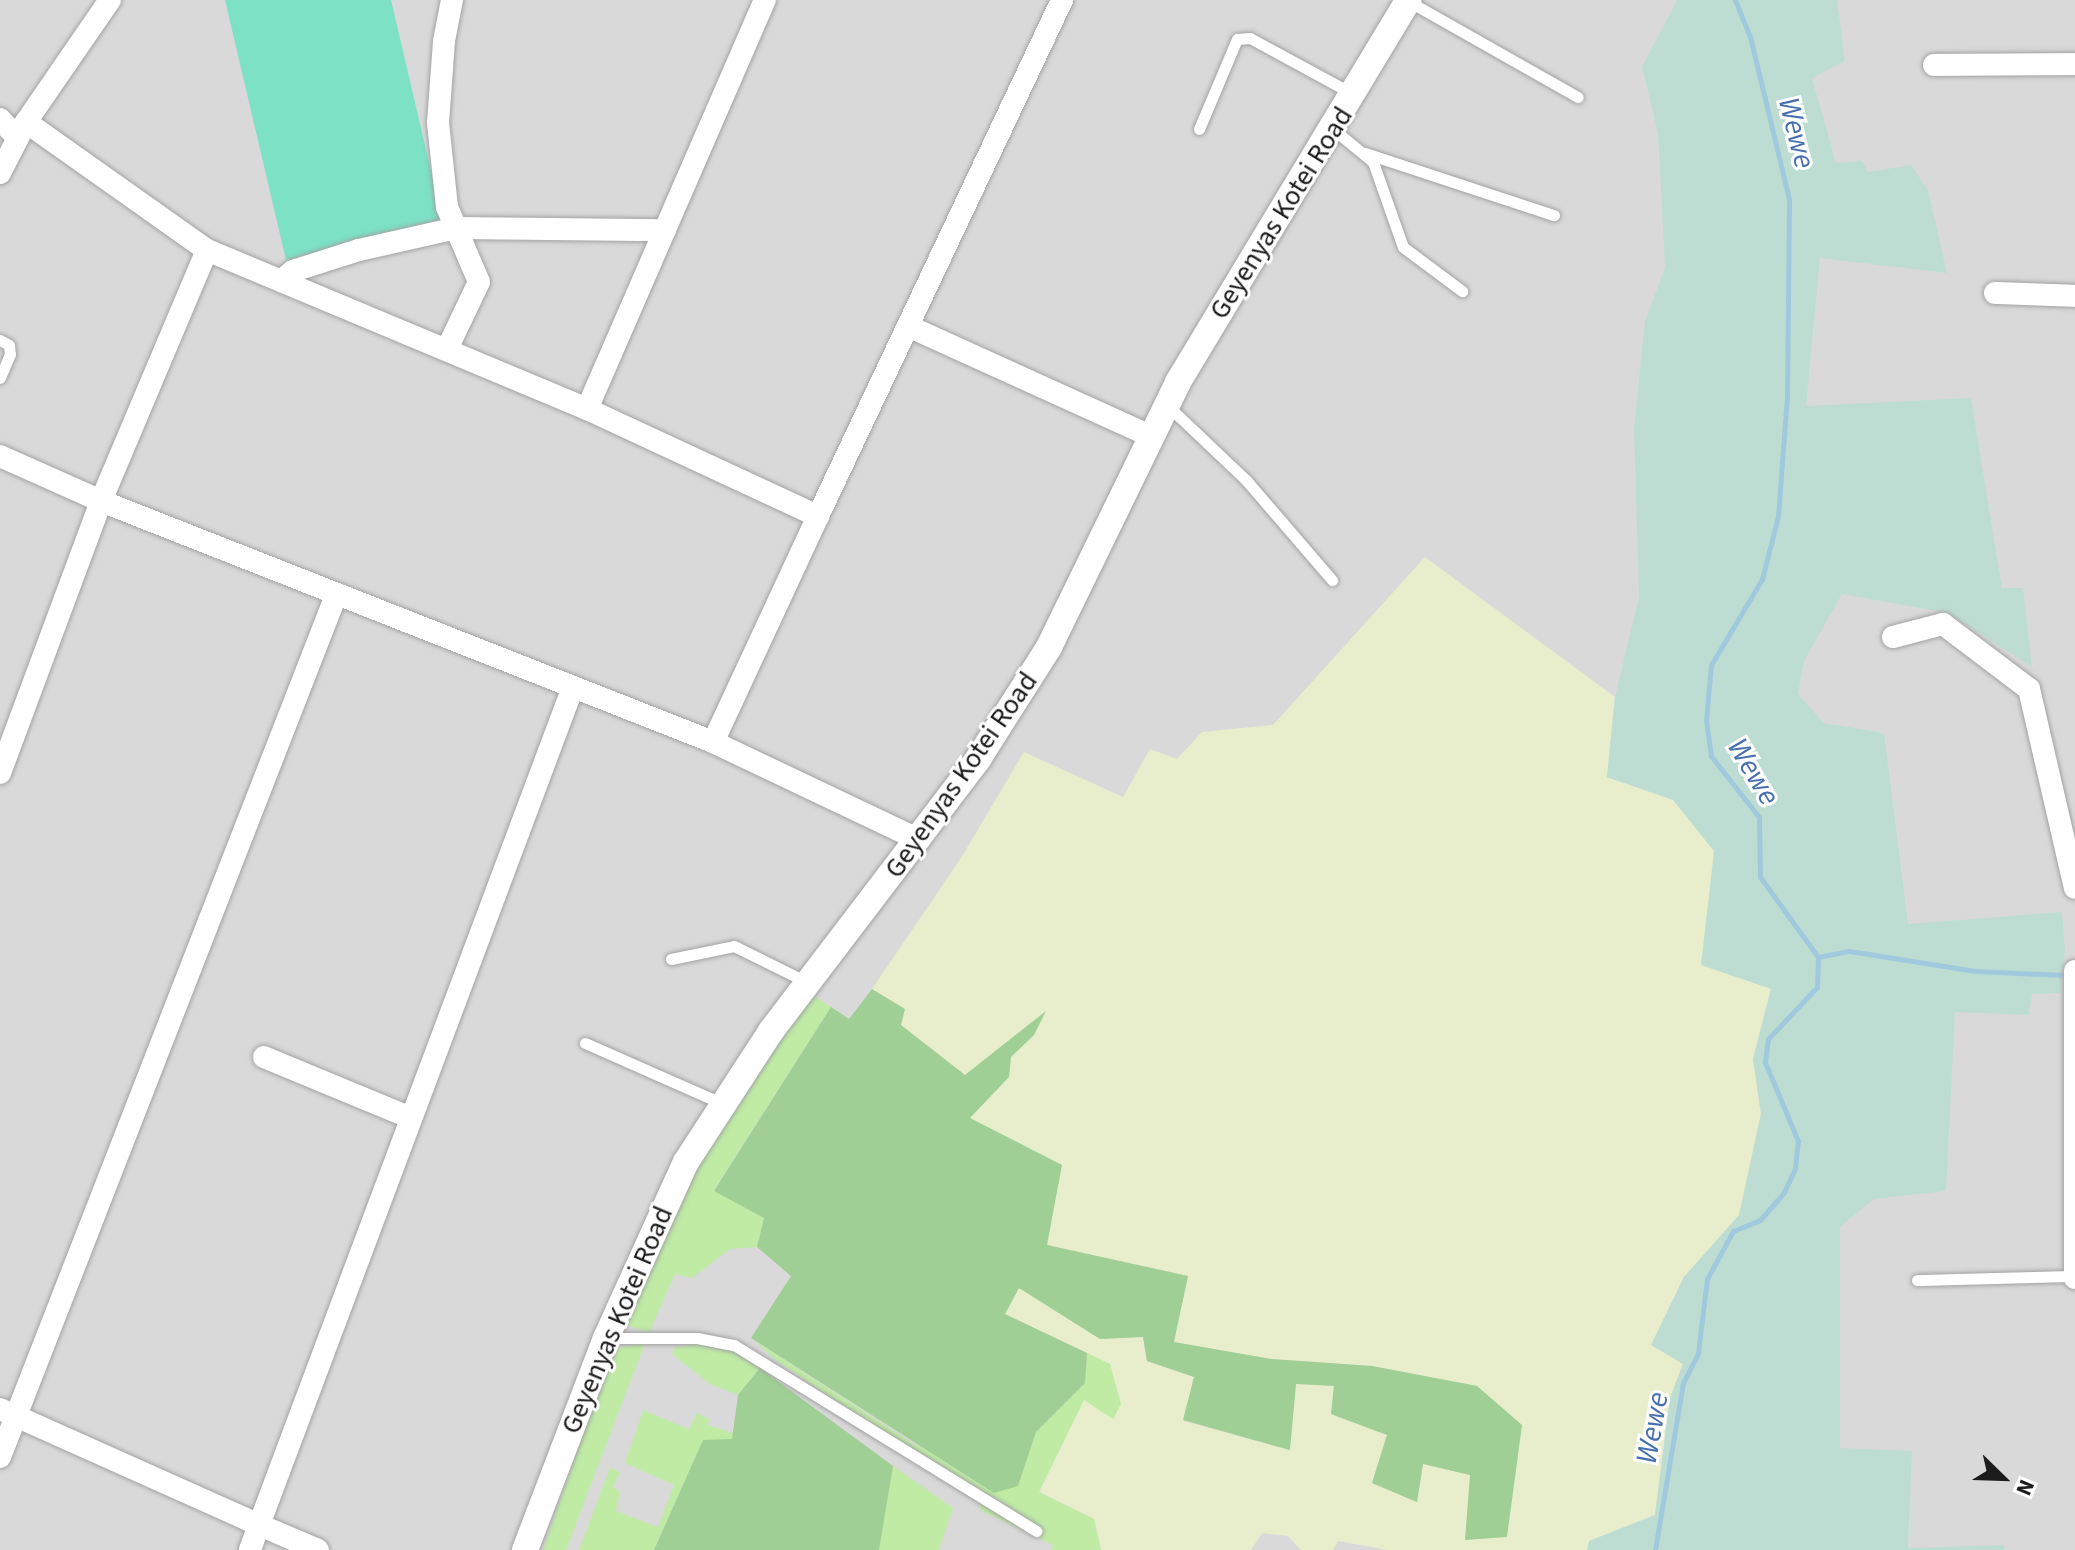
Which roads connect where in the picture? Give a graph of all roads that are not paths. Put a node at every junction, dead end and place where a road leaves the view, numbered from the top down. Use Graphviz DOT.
graph roads {
  1 [pos="110,0"];
  2 [pos="452,0"];
  3 [pos="765,0"];
  4 [pos="1062,0"];
  5 [pos="1408,0"];
  6 [pos="2075,64"];
  7 [pos="1934,65"];
  8 [pos="1353,95"];
  9 [pos="1578,97"];
  10 [pos="0,119"];
  11 [pos="1199,129"];
  12 [pos="1333,129"];
  13 [pos="22,130"];
  14 [pos="1365,153"];
  15 [pos="0,173"];
  16 [pos="1554,215"];
  17 [pos="457,228"];
  18 [pos="665,230"];
  19 [pos="207,250"];
  20 [pos="281,281"];
  21 [pos="1462,291"];
  22 [pos="1995,293"];
  23 [pos="2075,296"];
  24 [pos="908,326"];
  25 [pos="0,340"];
  26 [pos="447,349"];
  27 [pos="0,378"];
  28 [pos="1167,406"];
  29 [pos="587,409"];
  30 [pos="1153,437"];
  31 [pos="0,456"];
  32 [pos="101,501"];
  33 [pos="818,516"];
  34 [pos="1332,580"];
  35 [pos="336,595"];
  36 [pos="1893,637"];
  37 [pos="573,687"];
  38 [pos="713,742"];
  39 [pos="0,773"];
  40 [pos="919,840"];
  41 [pos="2075,888"];
  42 [pos="671,959"];
  43 [pos="2075,971"];
  44 [pos="808,983"];
  45 [pos="585,1043"];
  46 [pos="264,1057"];
  47 [pos="723,1104"];
  48 [pos="411,1118"];
  49 [pos="2074,1277"];
  50 [pos="1917,1280"];
  51 [pos="606,1338"];
  52 [pos="8,1412"];
  53 [pos="0,1457"];
  54 [pos="259,1525"];
  55 [pos="1036,1531"];
  56 [pos="250,1550"];
  57 [pos="318,1550"];
  58 [pos="525,1550"];
  1 -- 13 [label="street"];
  2 -- 17 [label="street"];
  3 -- 18 [label="street"];
  4 -- 24 [label="street"];
  5 -- 8 [label="street, Geyenyas Kotei Road"];
  5 -- 9 [label="lane"];
  6 -- 7 [label="street"];
  8 -- 11 [label="lane"];
  8 -- 12 [label="street, Geyenyas Kotei Road"];
  10 -- 13 [label="street"];
  12 -- 14 [label="lane"];
  12 -- 28 [label="street, Geyenyas Kotei Road"];
  13 -- 15 [label="street"];
  13 -- 19 [label="street"];
  14 -- 16 [label="lane"];
  14 -- 21 [label="lane"];
  17 -- 18 [label="street"];
  17 -- 20 [label="street"];
  17 -- 26 [label="street"];
  18 -- 29 [label="street"];
  19 -- 20 [label="street"];
  19 -- 32 [label="street"];
  20 -- 26 [label="street"];
  22 -- 23 [label="street"];
  24 -- 30 [label="street"];
  24 -- 33 [label="street"];
  25 -- 27 [label="lane"];
  26 -- 29 [label="street"];
  28 -- 30 [label="street, Geyenyas Kotei Road"];
  28 -- 34 [label="lane"];
  29 -- 33 [label="street"];
  30 -- 40 [label="street, Geyenyas Kotei Road"];
  31 -- 32 [label="street"];
  32 -- 35 [label="street"];
  32 -- 39 [label="street"];
  33 -- 38 [label="street"];
  35 -- 37 [label="street"];
  35 -- 52 [label="street"];
  36 -- 41 [label="street"];
  37 -- 38 [label="street"];
  37 -- 48 [label="street"];
  38 -- 40 [label="street"];
  40 -- 44 [label="street, Geyenyas Kotei Road"];
  42 -- 44 [label="lane"];
  43 -- 49 [label="street"];
  44 -- 47 [label="street, Geyenyas Kotei Road"];
  45 -- 47 [label="lane"];
  46 -- 48 [label="street"];
  47 -- 51 [label="street, Geyenyas Kotei Road"];
  48 -- 54 [label="street"];
  49 -- 50 [label="lane"];
  51 -- 55 [label="lane"];
  51 -- 58 [label="street, Geyenyas Kotei Road"];
  52 -- 53 [label="street"];
  52 -- 54 [label="street"];
  54 -- 56 [label="street"];
  54 -- 57 [label="street"];
}
